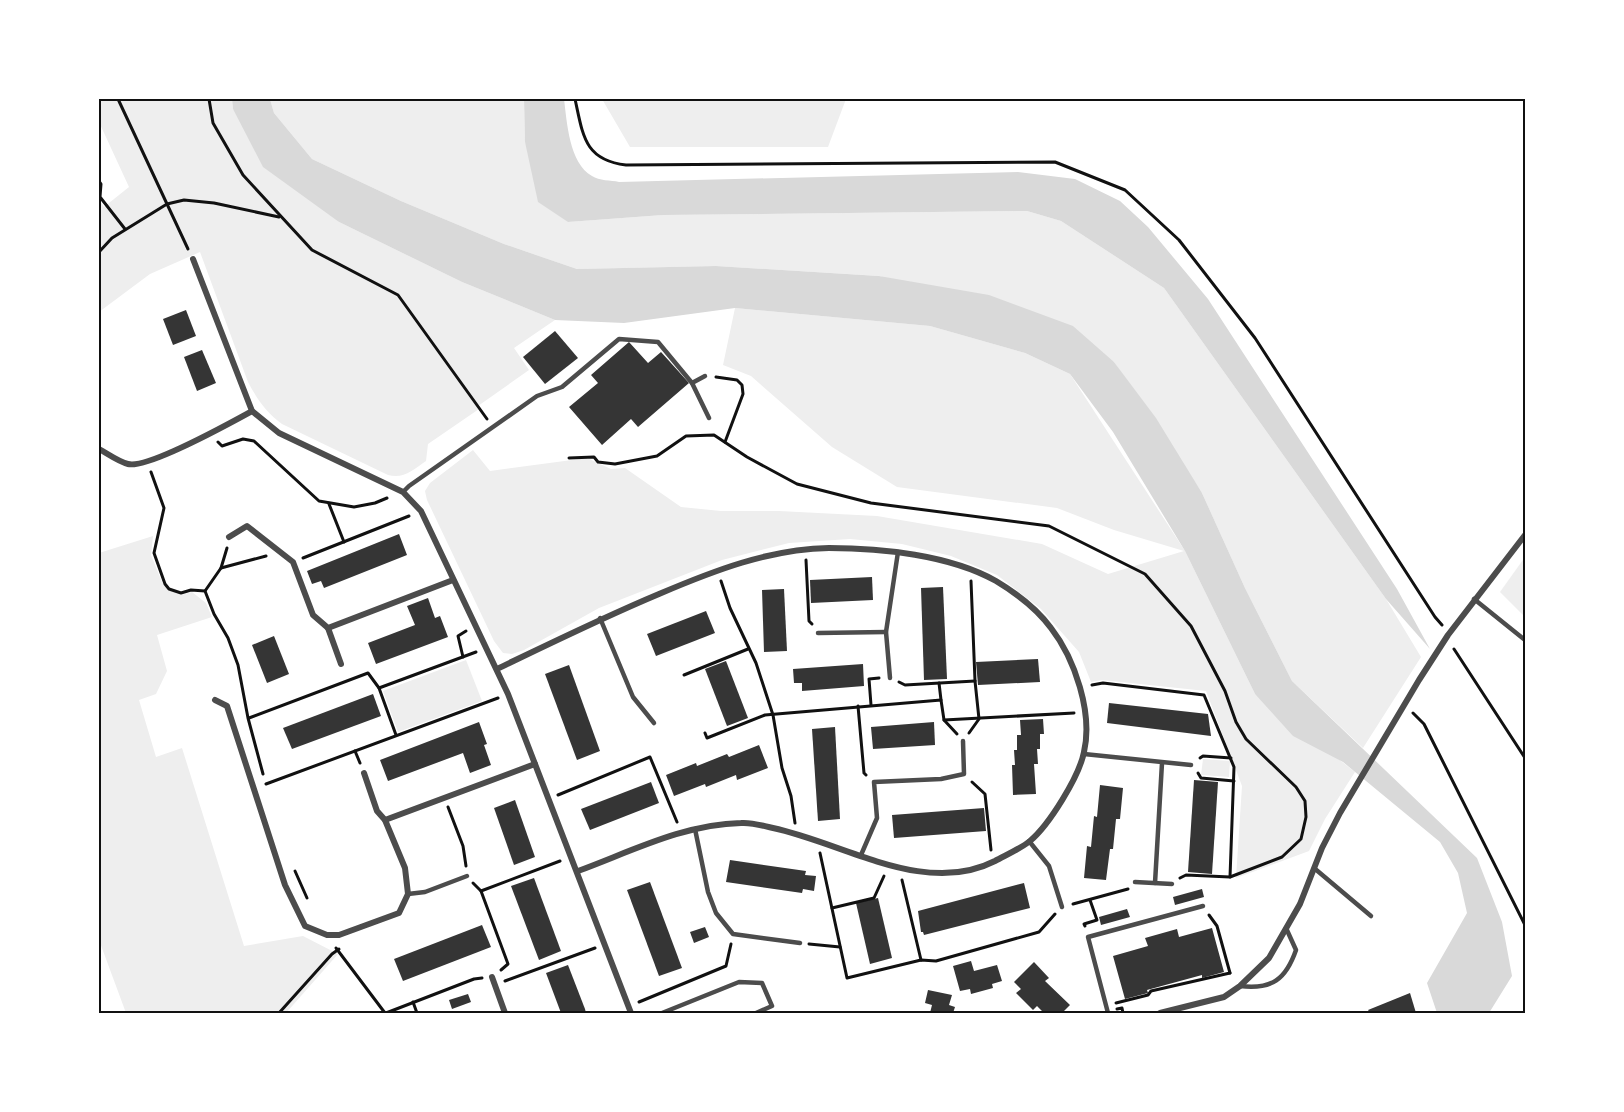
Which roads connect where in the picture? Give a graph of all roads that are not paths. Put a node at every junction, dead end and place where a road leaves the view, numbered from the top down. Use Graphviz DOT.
graph roads {
  1 [pos="193,259"];
  2 [pos="705,376"];
  3 [pos="692,384"];
  4 [pos="252,411"];
  5 [pos="709,418"];
  6 [pos="99,449"];
  7 [pos="403,492"];
  8 [pos="1525,535"];
  9 [pos="230,537"];
  10 [pos="898,552"];
  11 [pos="453,580"];
  12 [pos="1474,599"];
  13 [pos="600,618"];
  14 [pos="328,628"];
  15 [pos="886,632"];
  16 [pos="818,633"];
  17 [pos="1525,640"];
  18 [pos="341,664"];
  19 [pos="497,669"];
  20 [pos="890,678"];
  21 [pos="215,700"];
  22 [pos="654,723"];
  23 [pos="963,741"];
  24 [pos="1084,754"];
  25 [pos="1162,763"];
  26 [pos="535,764"];
  27 [pos="1191,765"];
  28 [pos="364,773"];
  29 [pos="385,820"];
  30 [pos="695,829"];
  31 [pos="1029,841"];
  32 [pos="861,855"];
  33 [pos="1314,868"];
  34 [pos="578,871"];
  35 [pos="468,876"];
  36 [pos="1135,882"];
  37 [pos="1155,883"];
  38 [pos="1172,884"];
  39 [pos="408,894"];
  40 [pos="1203,906"];
  41 [pos="1062,907"];
  42 [pos="1371,916"];
  43 [pos="1286,928"];
  44 [pos="800,943"];
  45 [pos="493,981"];
  46 [pos="1240,986"];
  47 [pos="630,1009"];
  48 [pos="505,1013"];
  49 [pos="662,1013"];
  50 [pos="756,1013"];
  51 [pos="1108,1013"];
  52 [pos="1160,1013"];
  1 -- 4 [label="street"];
  2 -- 3 [label="lane"];
  3 -- 5 [label="lane"];
  3 -- 7 [label="lane"];
  4 -- 6 [label="street"];
  4 -- 7 [label="street"];
  7 -- 11 [label="street"];
  8 -- 12 [label="street"];
  9 -- 14 [label="street"];
  10 -- 13 [label="street"];
  10 -- 15 [label="lane"];
  10 -- 24 [label="street"];
  11 -- 14 [label="street"];
  11 -- 19 [label="street"];
  12 -- 17 [label="lane"];
  12 -- 33 [label="street"];
  13 -- 19 [label="street"];
  13 -- 22 [label="lane"];
  14 -- 18 [label="street"];
  15 -- 16 [label="lane"];
  15 -- 20 [label="lane"];
  19 -- 26 [label="street"];
  21 -- 39 [label="street"];
  23 -- 32 [label="lane"];
  24 -- 25 [label="lane"];
  24 -- 31 [label="street"];
  25 -- 27 [label="lane"];
  25 -- 37 [label="lane"];
  26 -- 29 [label="street"];
  26 -- 34 [label="street"];
  28 -- 29 [label="street"];
  29 -- 39 [label="street"];
  30 -- 32 [label="street"];
  30 -- 34 [label="street"];
  30 -- 44 [label="lane"];
  31 -- 32 [label="street"];
  31 -- 41 [label="lane"];
  33 -- 42 [label="lane"];
  33 -- 43 [label="street"];
  34 -- 47 [label="street"];
  35 -- 39 [label="lane"];
  36 -- 37 [label="lane"];
  37 -- 38 [label="lane"];
  40 -- 51 [label="lane"];
  43 -- 46 [label="street"];
  43 -- 46 [label="lane"];
  45 -- 48 [label="street"];
  46 -- 52 [label="street"];
  49 -- 50 [label="lane"];
}
